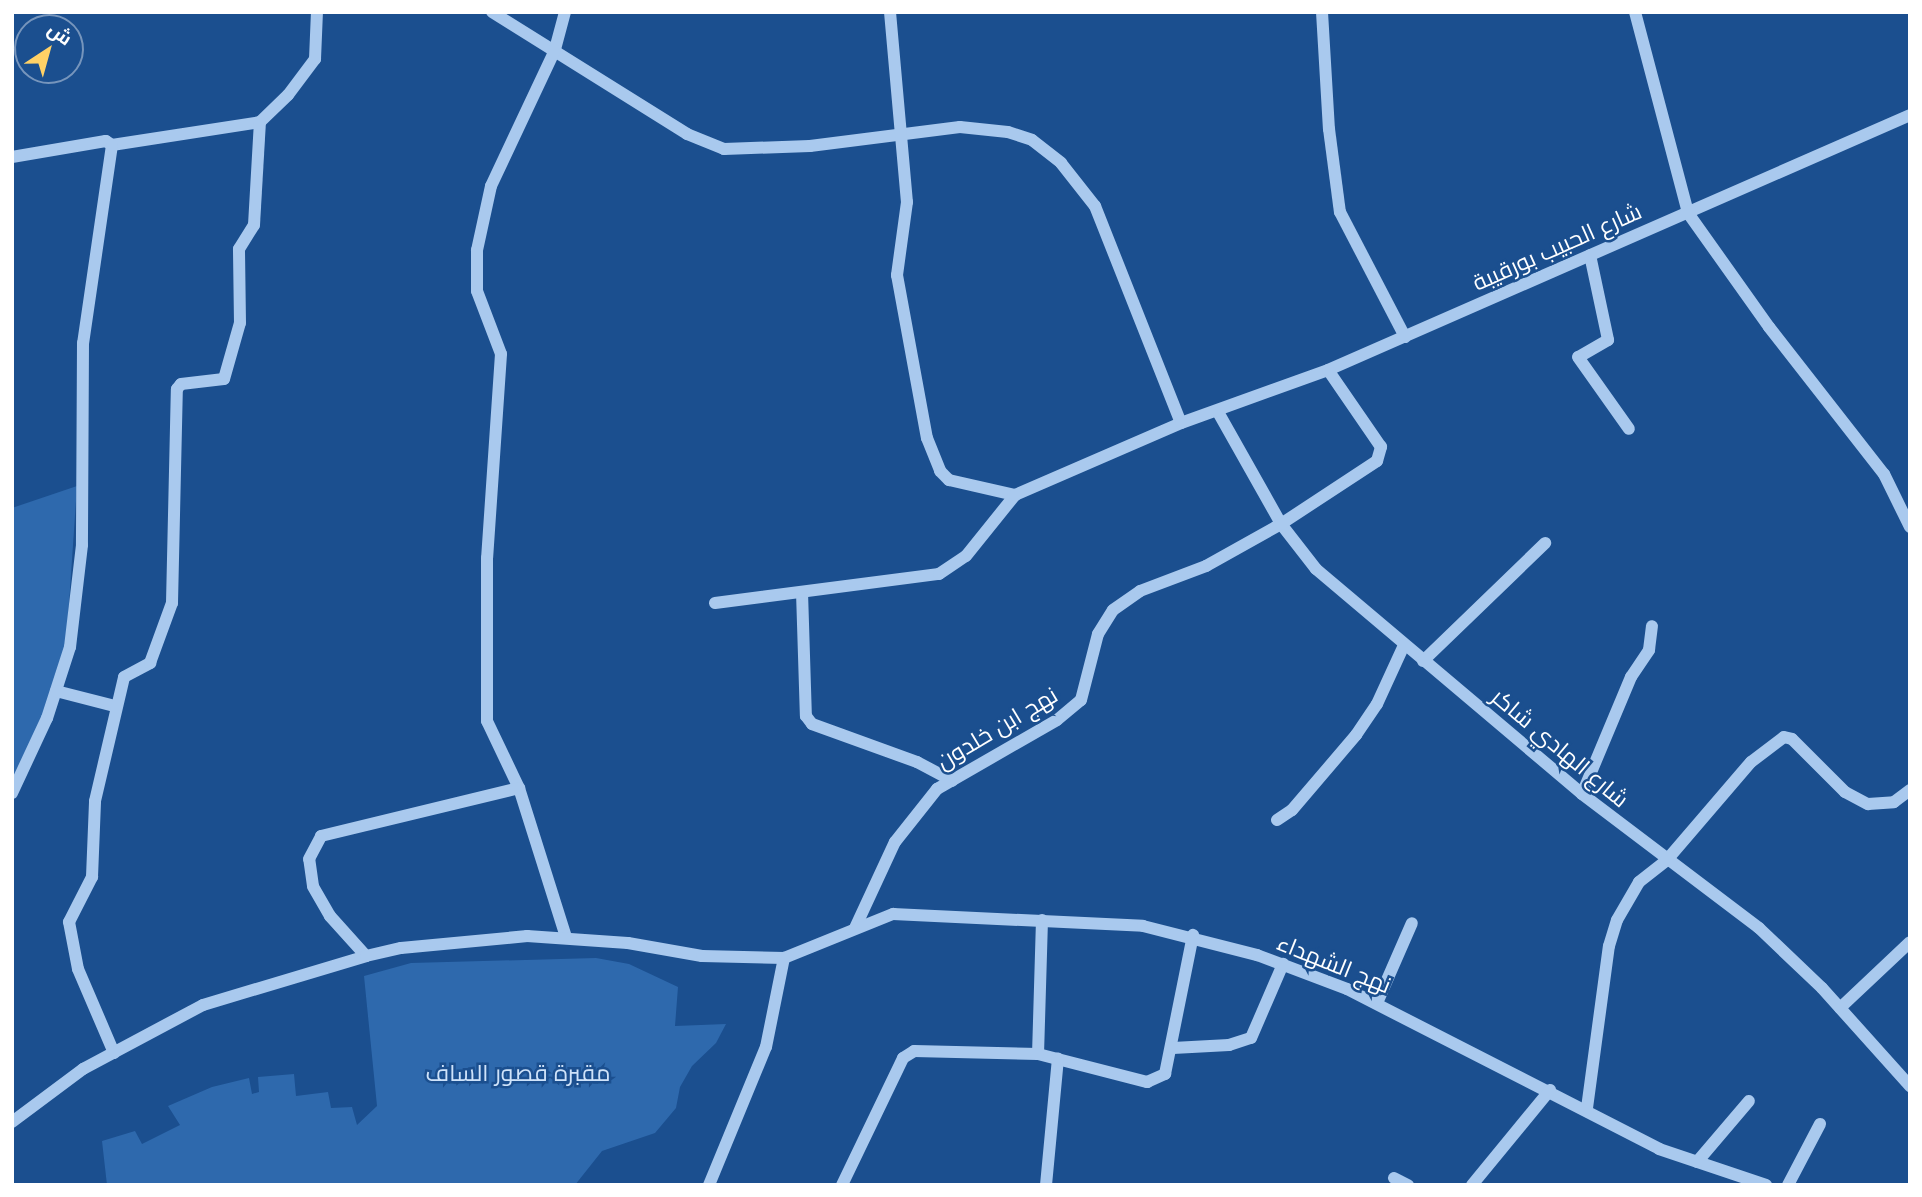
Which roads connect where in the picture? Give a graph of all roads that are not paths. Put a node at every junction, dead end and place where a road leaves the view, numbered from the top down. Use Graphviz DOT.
graph roads {
  1 [pos="317,12"];
  2 [pos="492,12"];
  3 [pos="565,12"];
  4 [pos="890,12"];
  5 [pos="1322,12"];
  6 [pos="1635,12"];
  7 [pos="555,50"];
  8 [pos="1910,115"];
  9 [pos="260,122"];
  10 [pos="899,134"];
  11 [pos="112,145"];
  12 [pos="12,157"];
  13 [pos="1688,213"];
  14 [pos="1590,255"];
  15 [pos="1405,337"];
  16 [pos="1328,370"];
  17 [pos="1218,412"];
  18 [pos="1181,423"];
  19 [pos="1629,429"];
  20 [pos="1015,495"];
  21 [pos="1281,524"];
  22 [pos="1910,527"];
  23 [pos="1545,543"];
  24 [pos="802,592"];
  25 [pos="715,603"];
  26 [pos="1652,626"];
  27 [pos="1404,645"];
  28 [pos="1423,661"];
  29 [pos="57,691"];
  30 [pos="115,706"];
  31 [pos="951,780"];
  32 [pos="519,788"];
  33 [pos="1910,790"];
  34 [pos="12,793"];
  35 [pos="1583,794"];
  36 [pos="1277,820"];
  37 [pos="1666,861"];
  38 [pos="1042,920"];
  39 [pos="1412,923"];
  40 [pos="854,929"];
  41 [pos="1193,935"];
  42 [pos="566,937"];
  43 [pos="1910,942"];
  44 [pos="366,956"];
  45 [pos="784,958"];
  46 [pos="1283,964"];
  47 [pos="1377,1003"];
  48 [pos="1840,1009"];
  49 [pos="1173,1048"];
  50 [pos="114,1053"];
  51 [pos="1038,1054"];
  52 [pos="1058,1059"];
  53 [pos="1910,1086"];
  54 [pos="1550,1090"];
  55 [pos="1749,1101"];
  56 [pos="1587,1108"];
  57 [pos="12,1122"];
  58 [pos="1820,1124"];
  59 [pos="1697,1162"];
  60 [pos="1394,1178"];
  61 [pos="709,1185"];
  62 [pos="842,1185"];
  63 [pos="1046,1185"];
  64 [pos="1408,1185"];
  65 [pos="1472,1185"];
  66 [pos="1766,1185"];
  67 [pos="1788,1185"];
  1 -- 9 [label="street"];
  2 -- 7 [label="street"];
  3 -- 7 [label="street"];
  4 -- 10 [label="street"];
  5 -- 15 [label="street"];
  6 -- 13 [label="street"];
  7 -- 10 [label="street"];
  7 -- 32 [label="street"];
  8 -- 13 [label="street, شارع الحبيب بورقيبة"];
  9 -- 11 [label="street"];
  9 -- 30 [label="street"];
  10 -- 18 [label="street"];
  10 -- 20 [label="street"];
  11 -- 12 [label="street"];
  11 -- 29 [label="street"];
  13 -- 14 [label="street, شارع الحبيب بورقيبة"];
  13 -- 22 [label="street"];
  14 -- 15 [label="street, شارع الحبيب بورقيبة"];
  14 -- 19 [label="street"];
  15 -- 16 [label="street, شارع الحبيب بورقيبة"];
  16 -- 17 [label="street, شارع الحبيب بورقيبة"];
  16 -- 21 [label="street, نهج ابن خلدون"];
  17 -- 18 [label="street, شارع الحبيب بورقيبة"];
  17 -- 21 [label="street, شارع الهادي شاكر"];
  18 -- 20 [label="street, شارع الحبيب بورقيبة"];
  20 -- 24 [label="street"];
  21 -- 27 [label="street, شارع الهادي شاكر"];
  21 -- 31 [label="street, نهج ابن خلدون"];
  23 -- 28 [label="street"];
  24 -- 25 [label="street"];
  24 -- 31 [label="street"];
  26 -- 35 [label="street"];
  27 -- 28 [label="street, شارع الهادي شاكر"];
  27 -- 36 [label="street"];
  28 -- 35 [label="street, شارع الهادي شاكر"];
  29 -- 30 [label="street"];
  29 -- 34 [label="street"];
  30 -- 50 [label="street"];
  31 -- 40 [label="street, نهج ابن خلدون"];
  32 -- 42 [label="street"];
  32 -- 44 [label="street"];
  33 -- 37 [label="street"];
  35 -- 37 [label="street, شارع الهادي شاكر"];
  37 -- 48 [label="street, شارع الهادي شاكر"];
  37 -- 56 [label="street"];
  38 -- 40 [label="street, نهج الشهداء"];
  38 -- 41 [label="street, نهج الشهداء"];
  38 -- 51 [label="street"];
  39 -- 47 [label="street"];
  40 -- 45 [label="street, نهج الشهداء"];
  41 -- 46 [label="street, نهج الشهداء"];
  41 -- 49 [label="street"];
  42 -- 44 [label="street"];
  42 -- 45 [label="street"];
  43 -- 48 [label="street"];
  44 -- 50 [label="street"];
  45 -- 61 [label="street"];
  46 -- 47 [label="street, نهج الشهداء"];
  46 -- 49 [label="street"];
  47 -- 54 [label="street, نهج الشهداء"];
  48 -- 53 [label="street, شارع الهادي شاكر"];
  49 -- 52 [label="street"];
  50 -- 57 [label="street"];
  51 -- 52 [label="street"];
  51 -- 62 [label="street"];
  52 -- 63 [label="street"];
  54 -- 56 [label="street, نهج الشهداء"];
  54 -- 65 [label="street"];
  55 -- 59 [label="street"];
  56 -- 59 [label="street, نهج الشهداء"];
  58 -- 67 [label="street"];
  59 -- 66 [label="street, نهج الشهداء"];
  60 -- 64 [label="street"];
}
